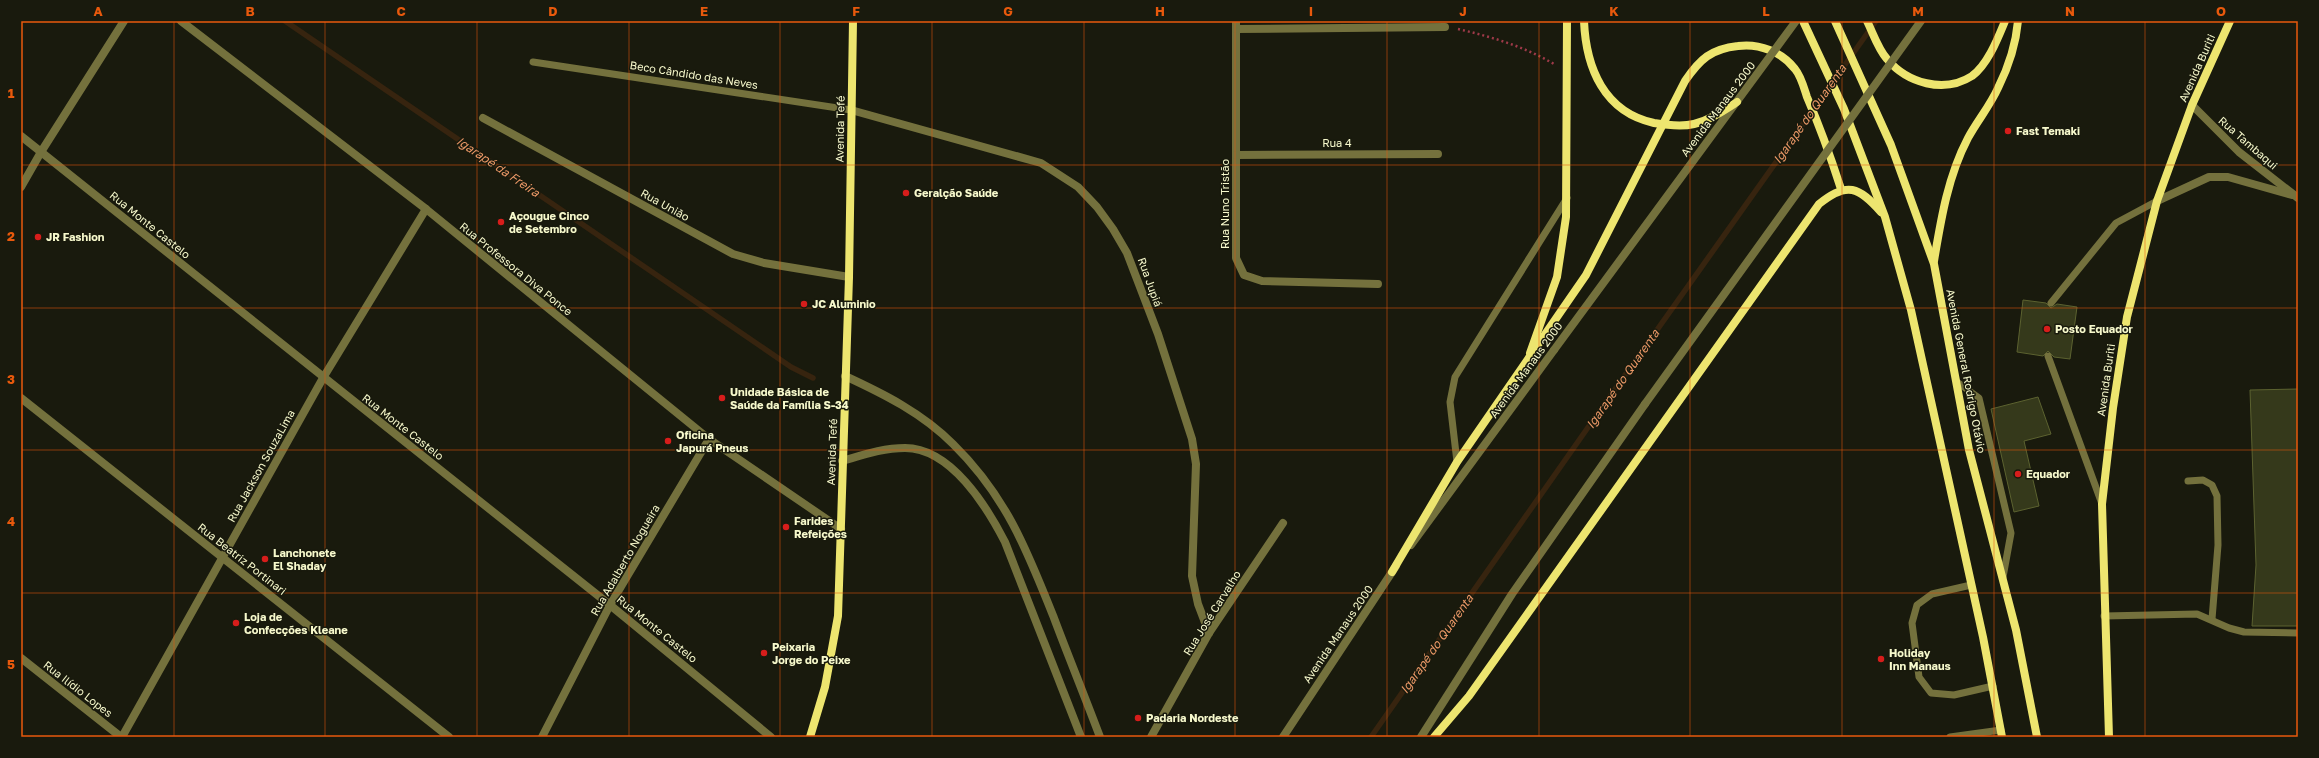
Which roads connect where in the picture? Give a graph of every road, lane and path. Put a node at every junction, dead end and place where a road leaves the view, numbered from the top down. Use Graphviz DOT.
graph roads {
  1 [pos="124,21"];
  2 [pos="181,21"];
  3 [pos="853,21"];
  4 [pos="1566,21"];
  5 [pos="1584,21"];
  6 [pos="1796,21"];
  7 [pos="1803,21"];
  8 [pos="1835,21"];
  9 [pos="1867,21"];
  10 [pos="1921,21"];
  11 [pos="2005,21"];
  12 [pos="2018,21"];
  13 [pos="2230,21"];
  14 [pos="1236,25"];
  15 [pos="1445,26"];
  16 [pos="533,62"];
  17 [pos="1566,71"];
  18 [pos="1737,102"];
  19 [pos="2192,105"];
  20 [pos="851,110"];
  21 [pos="483,118"];
  22 [pos="21,136"];
  23 [pos="41,152"];
  24 [pos="1438,154"];
  25 [pos="1236,155"];
  26 [pos="21,188"];
  27 [pos="1841,189"];
  28 [pos="1567,197"];
  29 [pos="2295,197"];
  30 [pos="2157,201"];
  31 [pos="426,209"];
  32 [pos="1885,217"];
  33 [pos="1934,264"];
  34 [pos="848,277"];
  35 [pos="1378,284"];
  36 [pos="2051,304"];
  37 [pos="2048,356"];
  38 [pos="1525,364"];
  39 [pos="845,376"];
  40 [pos="323,378"];
  41 [pos="1957,382"];
  42 [pos="21,398"];
  43 [pos="709,439"];
  44 [pos="842,461"];
  45 [pos="1457,462"];
  46 [pos="2188,481"];
  47 [pos="2102,504"];
  48 [pos="1283,523"];
  49 [pos="841,529"];
  50 [pos="222,558"];
  51 [pos="1392,572"];
  52 [pos="2003,580"];
  53 [pos="1971,585"];
  54 [pos="610,605"];
  55 [pos="2104,616"];
  56 [pos="2212,619"];
  57 [pos="1209,633"];
  58 [pos="2298,633"];
  59 [pos="21,658"];
  60 [pos="1993,686"];
  61 [pos="2002,733"];
  62 [pos="122,737"];
  63 [pos="449,737"];
  64 [pos="542,737"];
  65 [pos="771,737"];
  66 [pos="811,737"];
  67 [pos="1081,737"];
  68 [pos="1100,737"];
  69 [pos="1151,737"];
  70 [pos="1283,737"];
  71 [pos="1421,737"];
  72 [pos="1434,737"];
  73 [pos="1950,737"];
  74 [pos="2037,737"];
  75 [pos="2109,737"];
  1 -- 23 [label="street"];
  2 -- 31 [label="street, Rua Professora Diva Ponce"];
  3 -- 20 [label="main road, Avenida Tefé"];
  4 -- 17 [label="main road"];
  5 -- 18 [label="main road, bridge"];
  6 -- 18 [label="street, Avenida Manaus 2000, bridge"];
  7 -- 32 [label="main road"];
  8 -- 33 [label="main road, Avenida General Rodrigo Otávio"];
  9 -- 11 [label="main road"];
  10 -- 71 [label="street, bridge"];
  12 -- 33 [label="main road"];
  13 -- 19 [label="main road, Avenida Buriti"];
  14 -- 15 [label="street"];
  14 -- 25 [label="street, Rua Nuno Tristão"];
  15 -- 17 [label="path"];
  16 -- 20 [label="lane, Beco Cândido das Neves"];
  17 -- 28 [label="main road"];
  18 -- 51 [label="street, Avenida Manaus 2000, bridge"];
  19 -- 29 [label="street, Rua Tambaqui"];
  19 -- 30 [label="main road, Avenida Buriti"];
  20 -- 34 [label="main road, Avenida Tefé"];
  20 -- 57 [label="street, Rua Jupiá"];
  21 -- 34 [label="street, Rua União"];
  22 -- 23 [label="street, Rua Monte Castelo"];
  23 -- 26 [label="street"];
  23 -- 40 [label="street, Rua Monte Castelo"];
  24 -- 25 [label="street, Rua 4"];
  25 -- 35 [label="street, Rua Nuno Tristão"];
  27 -- 32 [label="main road"];
  27 -- 38 [label="main road"];
  27 -- 72 [label="main road"];
  28 -- 38 [label="main road"];
  28 -- 45 [label="lane"];
  29 -- 30 [label="street, Rua Tambaqui"];
  30 -- 36 [label="lane"];
  30 -- 47 [label="main road, Avenida Buriti"];
  31 -- 40 [label="street, Rua Jackson SouzaLima"];
  31 -- 43 [label="street, Rua Professora Diva Ponce"];
  32 -- 53 [label="main road"];
  33 -- 41 [label="main road, Avenida General Rodrigo Otávio"];
  34 -- 39 [label="main road, Avenida Tefé"];
  37 -- 47 [label="lane"];
  38 -- 45 [label="main road"];
  39 -- 44 [label="main road, Avenida Tefé"];
  39 -- 68 [label="street"];
  40 -- 50 [label="street, Rua Jackson SouzaLima"];
  40 -- 54 [label="street, Rua Monte Castelo"];
  41 -- 52 [label="main road, Avenida General Rodrigo Otávio"];
  41 -- 52 [label="lane"];
  42 -- 50 [label="street, Rua Beatriz Portinari"];
  43 -- 49 [label="street, Rua Professora Diva Ponce"];
  43 -- 54 [label="street, Rua Adalberto Nogueira"];
  44 -- 49 [label="main road, Avenida Tefé"];
  44 -- 67 [label="street"];
  45 -- 51 [label="main road"];
  46 -- 56 [label="lane"];
  47 -- 55 [label="main road, Avenida Buriti"];
  48 -- 57 [label="street, Rua José Carvalho"];
  49 -- 66 [label="main road, Avenida Tefé"];
  50 -- 62 [label="street, Rua Jackson SouzaLima"];
  50 -- 63 [label="street, Rua Beatriz Portinari"];
  51 -- 70 [label="street, Avenida Manaus 2000"];
  52 -- 74 [label="main road, Avenida General Rodrigo Otávio"];
  53 -- 60 [label="main road"];
  53 -- 60 [label="lane"];
  54 -- 64 [label="street, Rua Adalberto Nogueira"];
  54 -- 65 [label="street, Rua Monte Castelo"];
  55 -- 56 [label="lane"];
  55 -- 75 [label="main road, Avenida Buriti"];
  56 -- 58 [label="lane"];
  57 -- 69 [label="street, Rua José Carvalho"];
  59 -- 62 [label="street, Rua Ilídio Lopes"];
  60 -- 61 [label="main road"];
  61 -- 73 [label="lane"];
}
